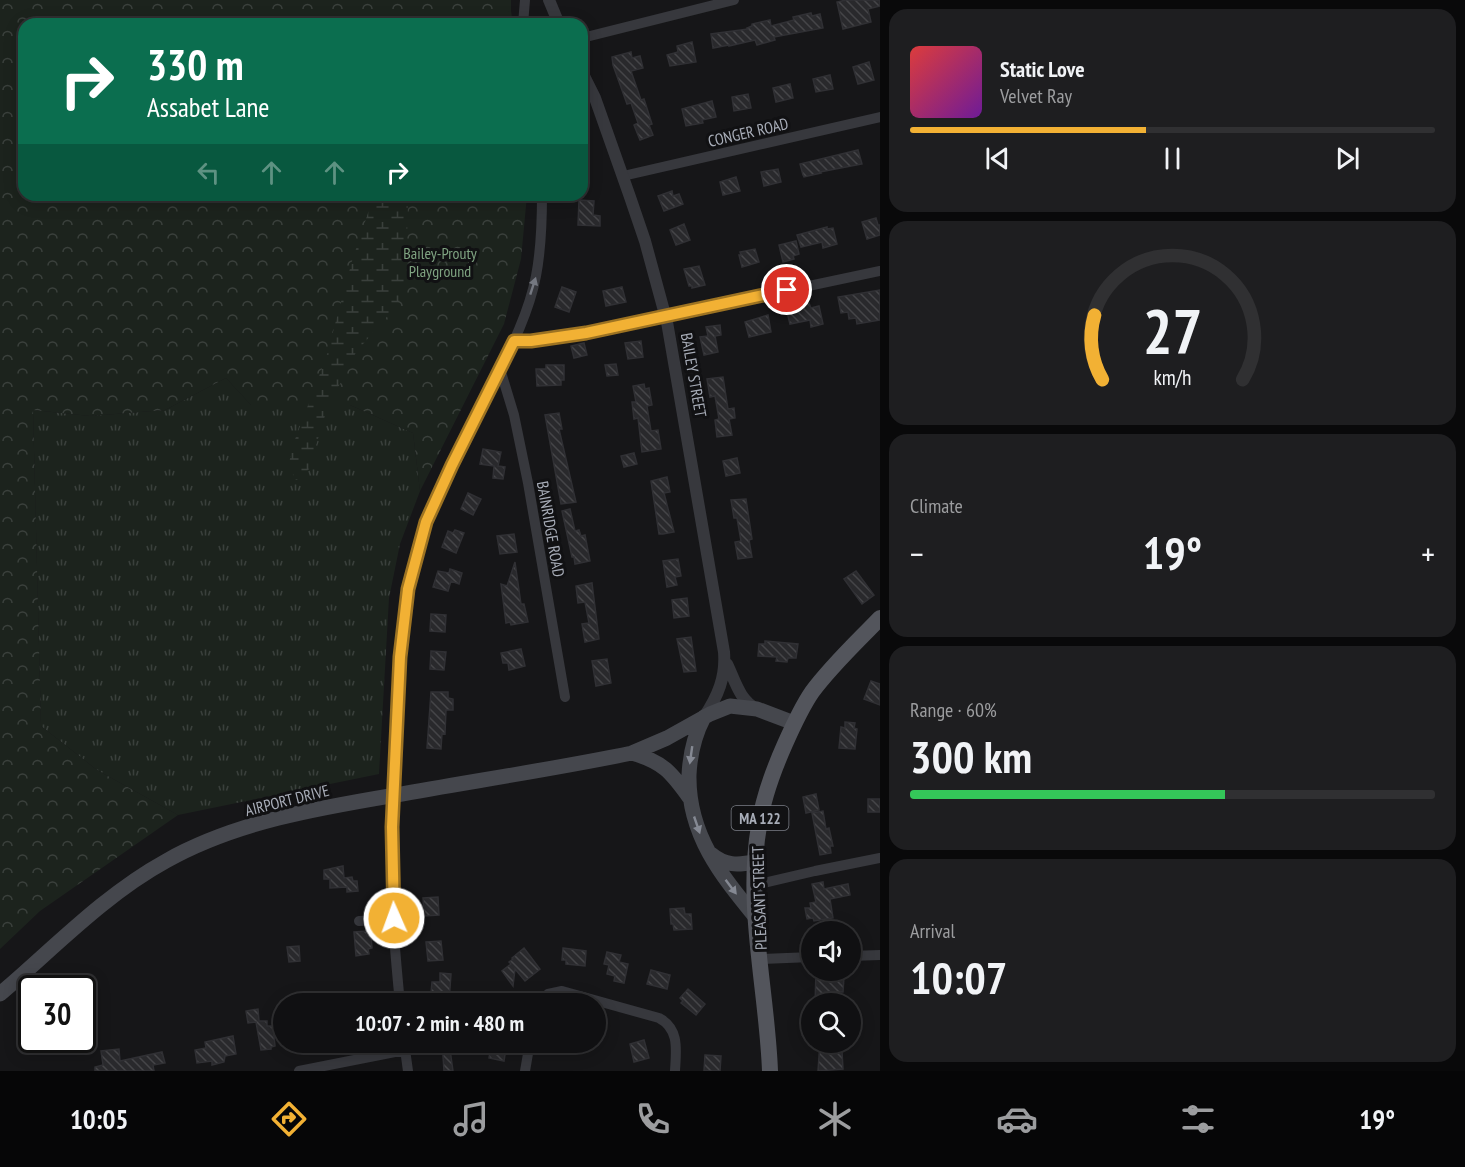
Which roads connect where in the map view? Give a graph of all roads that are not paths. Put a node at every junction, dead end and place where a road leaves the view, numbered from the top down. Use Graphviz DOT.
graph roads {
  1 [pos="525,0"];
  2 [pos="549,0"];
  3 [pos="734,0"];
  4 [pos="524,18"];
  5 [pos="556,18"];
  6 [pos="588,36"];
  7 [pos="588,84"];
  8 [pos="880,117"];
  9 [pos="623,176"];
  10 [pos="542,201"];
  11 [pos="880,271"];
  12 [pos="665,317"];
  13 [pos="514,341"];
  14 [pos="500,369"];
  15 [pos="880,618"];
  16 [pos="725,659"];
  17 [pos="565,697"];
  18 [pos="757,709"];
  19 [pos="704,717"];
  20 [pos="794,723"];
  21 [pos="632,753"];
  22 [pos="393,795"];
  23 [pos="689,797"];
  24 [pos="708,852"];
  25 [pos="880,858"];
  26 [pos="755,862"];
  27 [pos="755,885"];
  28 [pos="394,918"];
  29 [pos="757,919"];
  30 [pos="359,921"];
  31 [pos="880,955"];
  32 [pos="861,956"];
  33 [pos="801,957"];
  34 [pos="760,959"];
  35 [pos="399,993"];
  36 [pos="548,993"];
  37 [pos="569,993"];
  38 [pos="0,994"];
  39 [pos="606,1003"];
  40 [pos="375,1053"];
  41 [pos="405,1053"];
  42 [pos="528,1053"];
  43 [pos="299,1071"];
  44 [pos="408,1071"];
  45 [pos="525,1071"];
  46 [pos="675,1071"];
  47 [pos="770,1071"];
  1 -- 4 [label="street"];
  2 -- 5 [label="street"];
  3 -- 6 [label="street"];
  7 -- 9 [label="street, BAILEY STREET"];
  8 -- 9 [label="street, CONGER ROAD"];
  9 -- 12 [label="street, BAILEY STREET"];
  13 -- 10 [label="street, one-way"];
  11 -- 12 [label="street"];
  12 -- 13 [label="street"];
  12 -- 16 [label="street, BAILEY STREET"];
  13 -- 14 [label="street"];
  14 -- 17 [label="street, BAINRIDGE ROAD"];
  14 -- 22 [label="street"];
  15 -- 20 [label="main road, PLEASANT STREET / MA 122"];
  16 -- 18 [label="street, BAILEY STREET"];
  16 -- 19 [label="street, BAILEY STREET"];
  18 -- 19 [label="main road, AIRPORT DRIVE"];
  18 -- 20 [label="main road, BAILEY STREET"];
  19 -- 21 [label="main road, AIRPORT DRIVE"];
  19 -- 23 [label="main road, one-way"];
  20 -- 26 [label="main road, PLEASANT STREET / MA 122"];
  21 -- 22 [label="main road, AIRPORT DRIVE"];
  21 -- 23 [label="main road"];
  22 -- 28 [label="street"];
  22 -- 38 [label="main road, AIRPORT DRIVE"];
  23 -- 24 [label="main road, one-way"];
  24 -- 26 [label="main road"];
  24 -- 29 [label="main road, one-way"];
  25 -- 27 [label="street"];
  26 -- 27 [label="main road, PLEASANT STREET / MA 122"];
  27 -- 29 [label="main road, PLEASANT STREET / MA 122"];
  28 -- 30 [label="street"];
  28 -- 35 [label="street"];
  29 -- 34 [label="main road, PLEASANT STREET / MA 122"];
  31 -- 32 [label="street"];
  33 -- 34 [label="street"];
  34 -- 47 [label="main road, PLEASANT STREET / MA 122"];
  36 -- 37 [label="street"];
  39 -- 46 [label="street"];
  40 -- 43 [label="street"];
  41 -- 44 [label="street"];
  42 -- 45 [label="street"];
}
